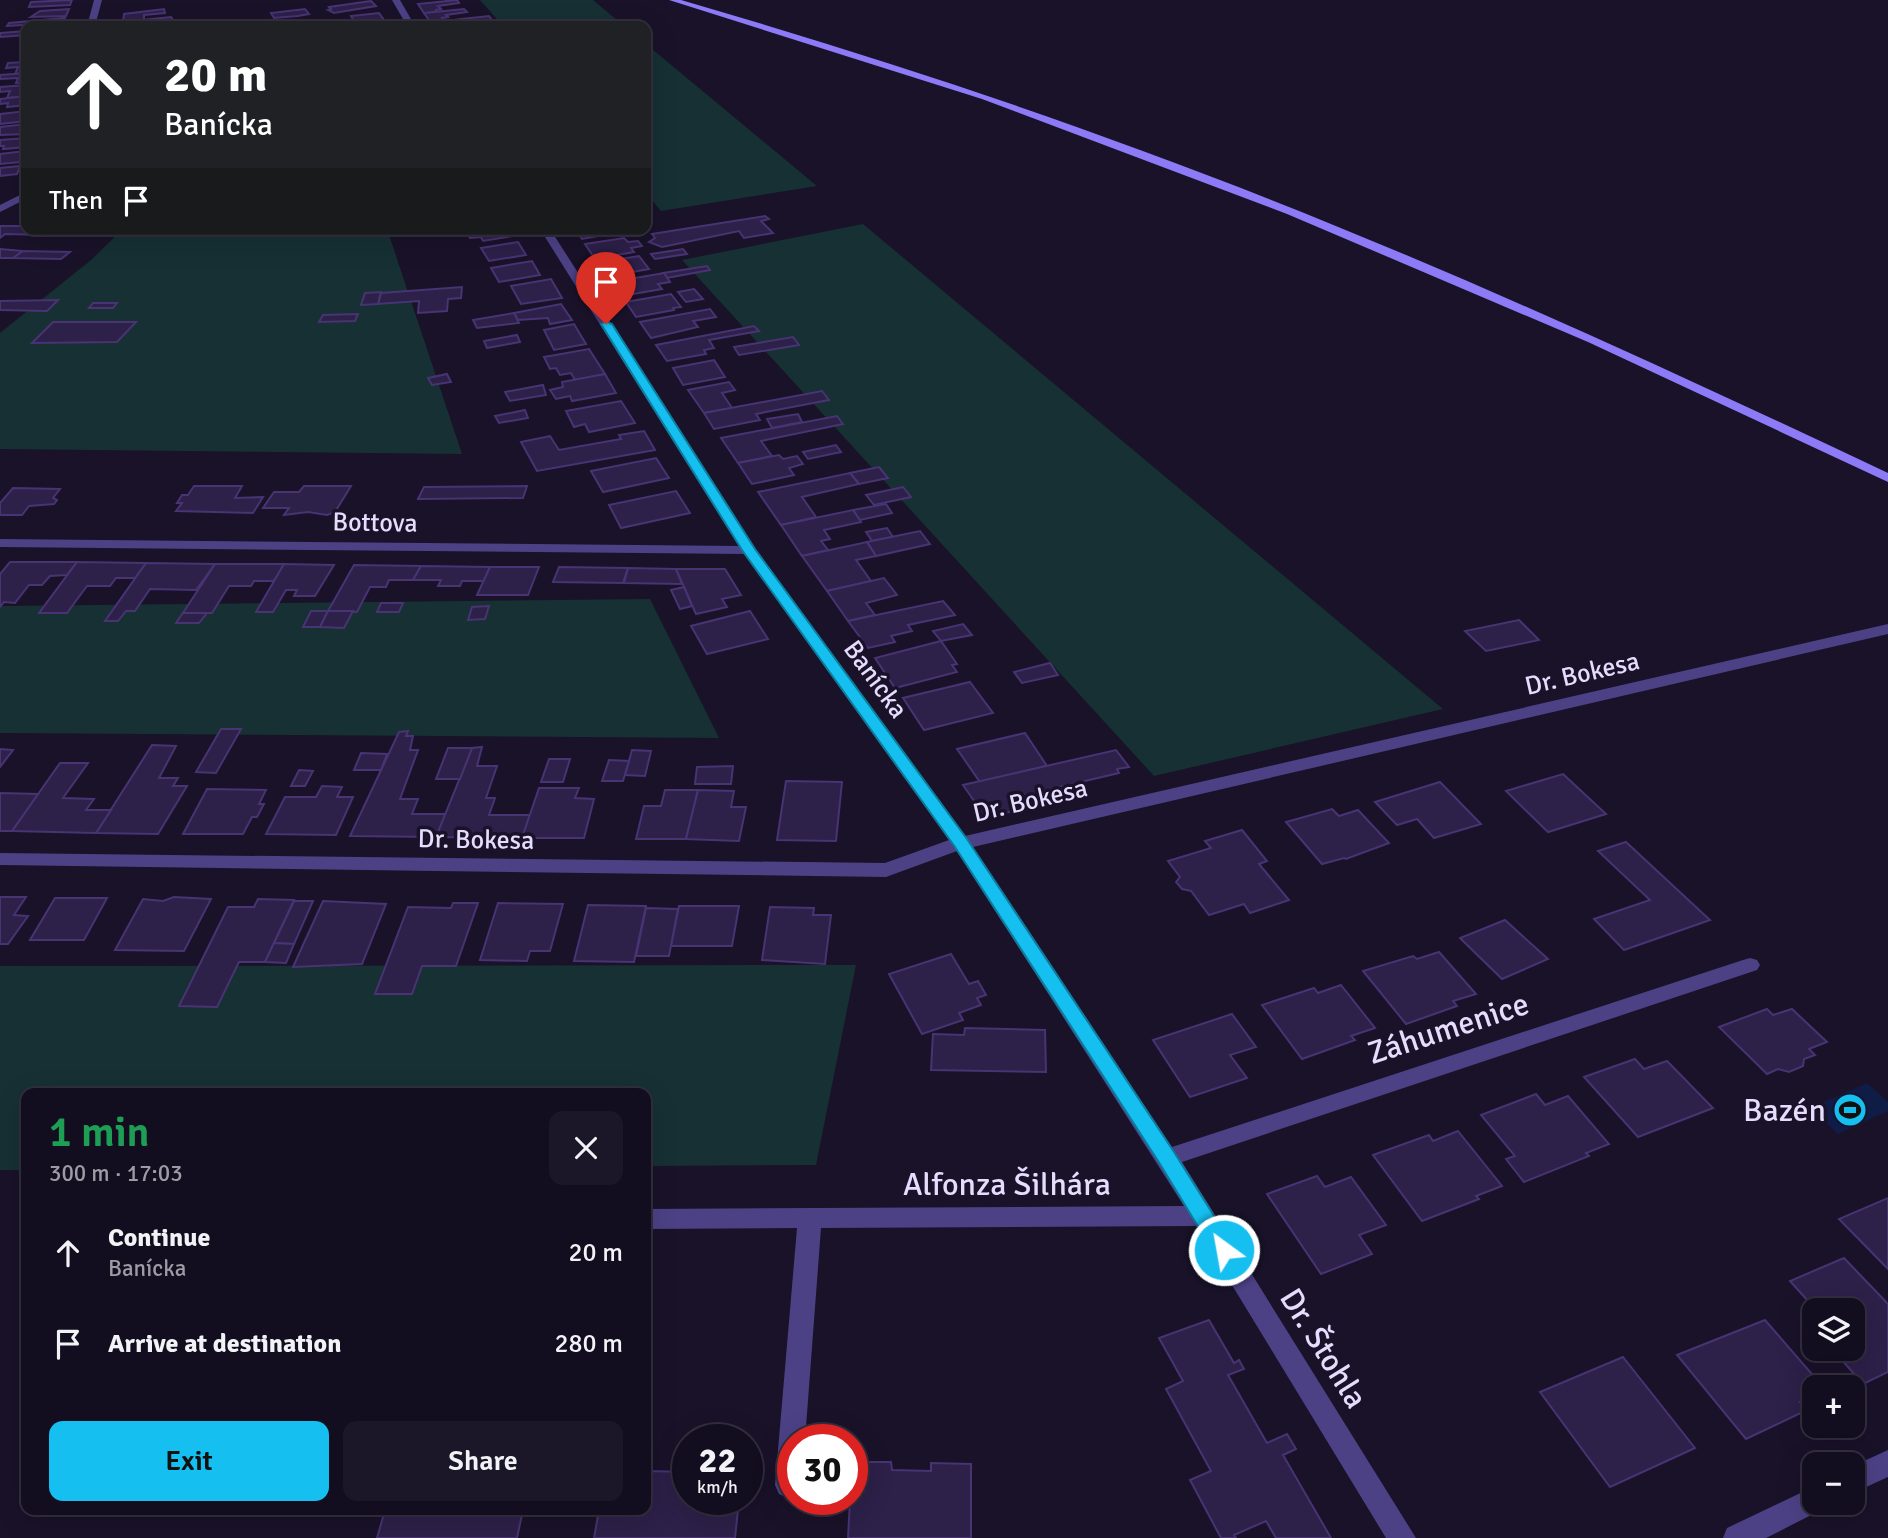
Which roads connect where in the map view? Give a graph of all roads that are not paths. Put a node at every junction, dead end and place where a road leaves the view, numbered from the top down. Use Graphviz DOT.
graph roads {
  1 [pos="98,0"];
  2 [pos="396,0"];
  3 [pos="673,0"];
  4 [pos="93,21"];
  5 [pos="408,21"];
  6 [pos="21,198"];
  7 [pos="0,209"];
  8 [pos="549,235"];
  9 [pos="1888,478"];
  10 [pos="0,543"];
  11 [pos="749,550"];
  12 [pos="1888,629"];
  13 [pos="961,843"];
  14 [pos="0,859"];
  15 [pos="1751,965"];
  16 [pos="1167,1158"];
  17 [pos="1203,1216"];
  18 [pos="810,1218"];
  19 [pos="651,1219"];
  20 [pos="793,1424"];
  21 [pos="1888,1463"];
  22 [pos="1865,1474"];
  23 [pos="1802,1506"];
  24 [pos="1402,1538"];
  25 [pos="1737,1538"];
  1 -- 4 [label="street"];
  2 -- 5 [label="street"];
  3 -- 9 [label="main road"];
  6 -- 7 [label="street"];
  8 -- 11 [label="street, Banícka"];
  10 -- 11 [label="street, Bottova"];
  11 -- 13 [label="street, Banícka"];
  12 -- 13 [label="street, Dr. Bokesa"];
  13 -- 14 [label="street, Dr. Bokesa"];
  13 -- 16 [label="street, Banícka"];
  15 -- 16 [label="street, Záhumenice"];
  16 -- 17 [label="street, Dr. Štohla"];
  17 -- 18 [label="street, Alfonza Šilhára"];
  17 -- 24 [label="street, Dr. Štohla"];
  18 -- 19 [label="street, Alfonza Šilhára"];
  18 -- 20 [label="street"];
  21 -- 22 [label="street"];
  23 -- 25 [label="street"];
}
